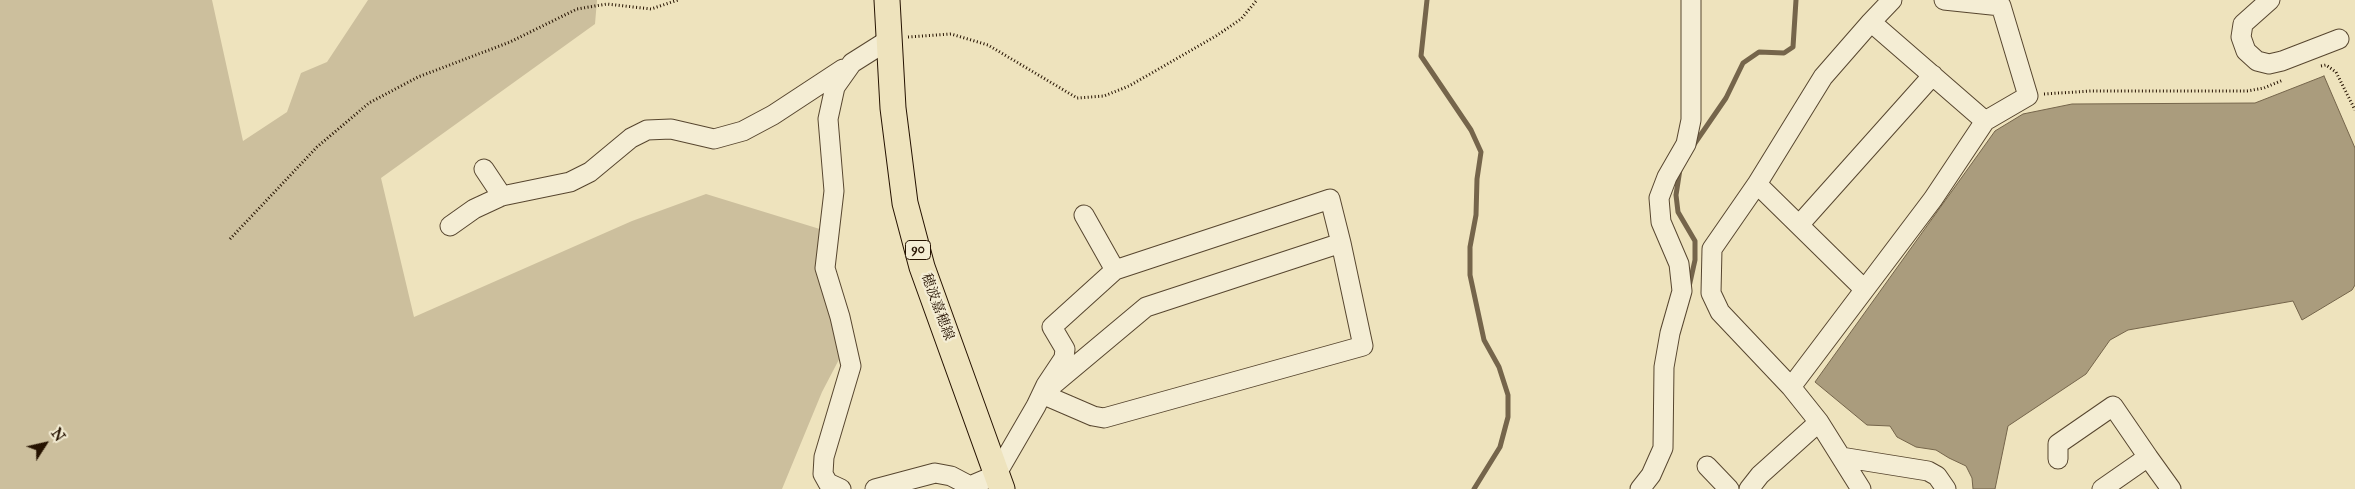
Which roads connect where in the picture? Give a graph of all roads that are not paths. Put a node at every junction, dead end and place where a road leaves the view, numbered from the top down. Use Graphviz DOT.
graph roads {
  1 [pos="887,0"];
  2 [pos="1690,0"];
  3 [pos="1892,0"];
  4 [pos="1944,0"];
  5 [pos="2270,0"];
  6 [pos="1871,22"];
  7 [pos="890,39"];
  8 [pos="2339,39"];
  9 [pos="852,63"];
  10 [pos="1933,75"];
  11 [pos="1985,121"];
  12 [pos="484,169"];
  13 [pos="1757,184"];
  14 [pos="502,196"];
  15 [pos="1084,215"];
  16 [pos="1799,225"];
  17 [pos="450,226"];
  18 [pos="1341,243"];
  19 [pos="1115,270"];
  20 [pos="1864,289"];
  21 [pos="1792,387"];
  22 [pos="1042,394"];
  23 [pos="1819,422"];
  24 [pos="1841,457"];
  25 [pos="2148,457"];
  26 [pos="2058,459"];
  27 [pos="1708,466"];
  28 [pos="999,482"];
  29 [pos="841,489"];
  30 [pos="875,489"];
  31 [pos="1640,489"];
  32 [pos="1729,489"];
  33 [pos="1749,489"];
  34 [pos="1861,489"];
  35 [pos="1946,489"];
  36 [pos="2102,489"];
  37 [pos="2171,489"];
  1 -- 7 [label="main road, 穂波嘉穂線 / 90"];
  2 -- 31 [label="street"];
  3 -- 6 [label="street"];
  4 -- 11 [label="street"];
  5 -- 8 [label="street"];
  6 -- 10 [label="street"];
  6 -- 13 [label="street"];
  7 -- 9 [label="street"];
  7 -- 28 [label="main road, 穂波嘉穂線 / 90"];
  9 -- 14 [label="street"];
  9 -- 29 [label="street"];
  10 -- 11 [label="street"];
  10 -- 16 [label="street"];
  11 -- 20 [label="street"];
  12 -- 14 [label="street"];
  13 -- 16 [label="street"];
  13 -- 21 [label="street"];
  14 -- 17 [label="street"];
  15 -- 19 [label="street"];
  16 -- 20 [label="street"];
  18 -- 19 [label="street"];
  18 -- 22 [label="street"];
  18 -- 22 [label="street"];
  19 -- 22 [label="street"];
  20 -- 21 [label="street"];
  21 -- 23 [label="street"];
  22 -- 28 [label="street"];
  23 -- 24 [label="street"];
  23 -- 33 [label="street"];
  24 -- 34 [label="street"];
  24 -- 35 [label="street"];
  25 -- 26 [label="street"];
  25 -- 36 [label="street"];
  25 -- 37 [label="street"];
  27 -- 32 [label="street"];
  28 -- 30 [label="street"];
}
